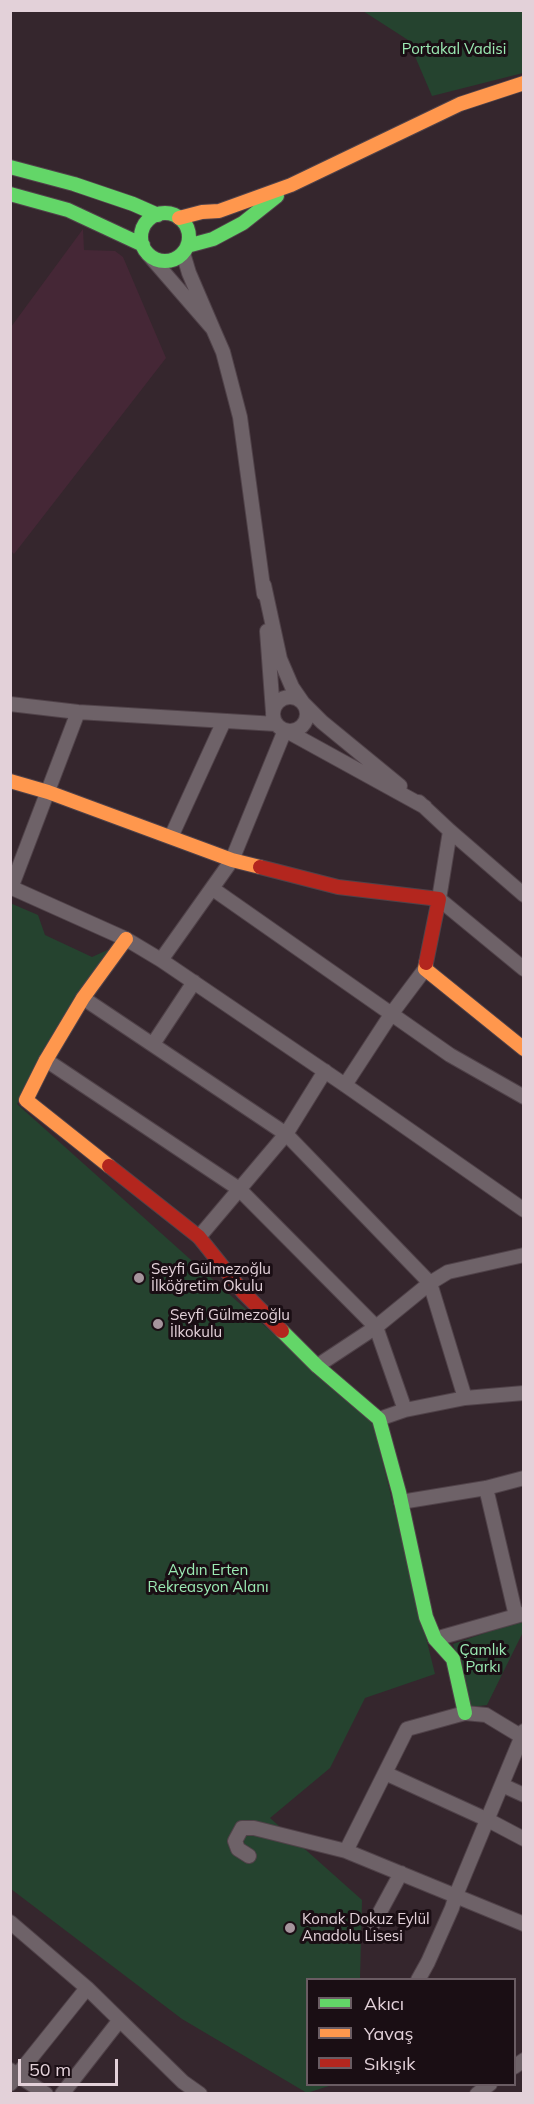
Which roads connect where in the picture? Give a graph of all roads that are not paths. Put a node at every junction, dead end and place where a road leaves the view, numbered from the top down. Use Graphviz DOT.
graph roads {
  1 [pos="524,83"];
  2 [pos="10,167"];
  3 [pos="291,185"];
  4 [pos="10,194"];
  5 [pos="158,214"];
  6 [pos="179,218"];
  7 [pos="146,249"];
  8 [pos="185,249"];
  9 [pos="213,329"];
  10 [pos="264,585"];
  11 [pos="303,703"];
  12 [pos="12,707"];
  13 [pos="78,712"];
  14 [pos="224,721"];
  15 [pos="278,722"];
  16 [pos="10,781"];
  17 [pos="48,792"];
  18 [pos="425,807"];
  19 [pos="450,831"];
  20 [pos="171,837"];
  21 [pos="232,860"];
  22 [pos="11,887"];
  23 [pos="213,889"];
  24 [pos="524,895"];
  25 [pos="439,899"];
  26 [pos="126,939"];
  27 [pos="161,960"];
  28 [pos="425,969"];
  29 [pos="524,969"];
  30 [pos="194,982"];
  31 [pos="83,998"];
  32 [pos="392,1013"];
  33 [pos="153,1044"];
  34 [pos="524,1049"];
  35 [pos="46,1060"];
  36 [pos="325,1071"];
  37 [pos="345,1085"];
  38 [pos="524,1097"];
  39 [pos="286,1134"];
  40 [pos="239,1189"];
  41 [pos="524,1210"];
  42 [pos="199,1237"];
  43 [pos="524,1255"];
  44 [pos="430,1284"];
  45 [pos="376,1327"];
  46 [pos="317,1365"];
  47 [pos="524,1393"];
  48 [pos="465,1398"];
  49 [pos="405,1410"];
  50 [pos="379,1419"];
  51 [pos="524,1478"];
  52 [pos="486,1488"];
  53 [pos="402,1502"];
  54 [pos="520,1615"];
  55 [pos="435,1639"];
  56 [pos="465,1713"];
  57 [pos="523,1735"];
  58 [pos="385,1773"];
  59 [pos="502,1785"];
  60 [pos="524,1795"];
  61 [pos="488,1820"];
  62 [pos="524,1839"];
  63 [pos="346,1851"];
  64 [pos="249,1856"];
  65 [pos="401,1873"];
  66 [pos="456,1894"];
  67 [pos="11,1923"];
  68 [pos="374,1923"];
  69 [pos="524,1924"];
  70 [pos="419,1978"];
  71 [pos="87,1988"];
  72 [pos="119,2021"];
  73 [pos="13,2076"];
  74 [pos="46,2094"];
  75 [pos="62,2094"];
  76 [pos="200,2094"];
  1 -- 3 [label="street"];
  2 -- 5 [label="street"];
  3 -- 6 [label="street"];
  3 -- 8 [label="street"];
  4 -- 7 [label="street"];
  5 -- 6 [label="street"];
  5 -- 7 [label="street"];
  6 -- 8 [label="street"];
  7 -- 8 [label="street"];
  7 -- 9 [label="street"];
  8 -- 9 [label="street"];
  9 -- 10 [label="street"];
  10 -- 11 [label="street"];
  10 -- 15 [label="street"];
  11 -- 15 [label="street"];
  11 -- 15 [label="street"];
  11 -- 18 [label="street"];
  12 -- 13 [label="street"];
  13 -- 14 [label="street"];
  13 -- 17 [label="street"];
  14 -- 15 [label="street"];
  14 -- 20 [label="street"];
  15 -- 18 [label="street"];
  15 -- 21 [label="street"];
  16 -- 17 [label="street"];
  17 -- 20 [label="street"];
  17 -- 22 [label="street"];
  18 -- 19 [label="street"];
  19 -- 24 [label="street"];
  19 -- 25 [label="street"];
  20 -- 21 [label="street"];
  21 -- 23 [label="street"];
  21 -- 25 [label="street"];
  22 -- 26 [label="street"];
  23 -- 27 [label="street"];
  23 -- 32 [label="street"];
  25 -- 28 [label="street"];
  25 -- 29 [label="street"];
  26 -- 27 [label="street"];
  26 -- 31 [label="street"];
  27 -- 30 [label="street"];
  28 -- 32 [label="street"];
  28 -- 34 [label="street"];
  30 -- 33 [label="street"];
  30 -- 36 [label="street"];
  31 -- 33 [label="street"];
  31 -- 35 [label="street"];
  32 -- 37 [label="street"];
  32 -- 38 [label="street"];
  33 -- 39 [label="street"];
  35 -- 40 [label="street"];
  35 -- 42 [label="street"];
  36 -- 37 [label="street"];
  36 -- 39 [label="street"];
  37 -- 41 [label="street"];
  39 -- 40 [label="street"];
  39 -- 44 [label="street"];
  40 -- 42 [label="street"];
  40 -- 45 [label="street"];
  42 -- 46 [label="street"];
  43 -- 44 [label="street"];
  44 -- 45 [label="street"];
  44 -- 48 [label="street"];
  45 -- 46 [label="street"];
  45 -- 49 [label="street"];
  46 -- 50 [label="street"];
  47 -- 48 [label="street"];
  48 -- 49 [label="street"];
  49 -- 50 [label="street"];
  50 -- 53 [label="street"];
  51 -- 52 [label="street"];
  52 -- 53 [label="street"];
  52 -- 54 [label="street"];
  53 -- 55 [label="street"];
  54 -- 55 [label="street"];
  55 -- 56 [label="street"];
  56 -- 57 [label="street"];
  56 -- 58 [label="street"];
  57 -- 59 [label="street"];
  58 -- 61 [label="street"];
  58 -- 63 [label="street"];
  59 -- 60 [label="street"];
  59 -- 61 [label="street"];
  61 -- 62 [label="street"];
  61 -- 66 [label="street"];
  63 -- 64 [label="street"];
  63 -- 65 [label="street"];
  65 -- 66 [label="street"];
  65 -- 68 [label="street"];
  66 -- 69 [label="street"];
  66 -- 70 [label="street"];
  67 -- 71 [label="street"];
  71 -- 72 [label="street"];
  71 -- 73 [label="street"];
  72 -- 75 [label="street"];
  72 -- 76 [label="street"];
  73 -- 74 [label="street"];
}
